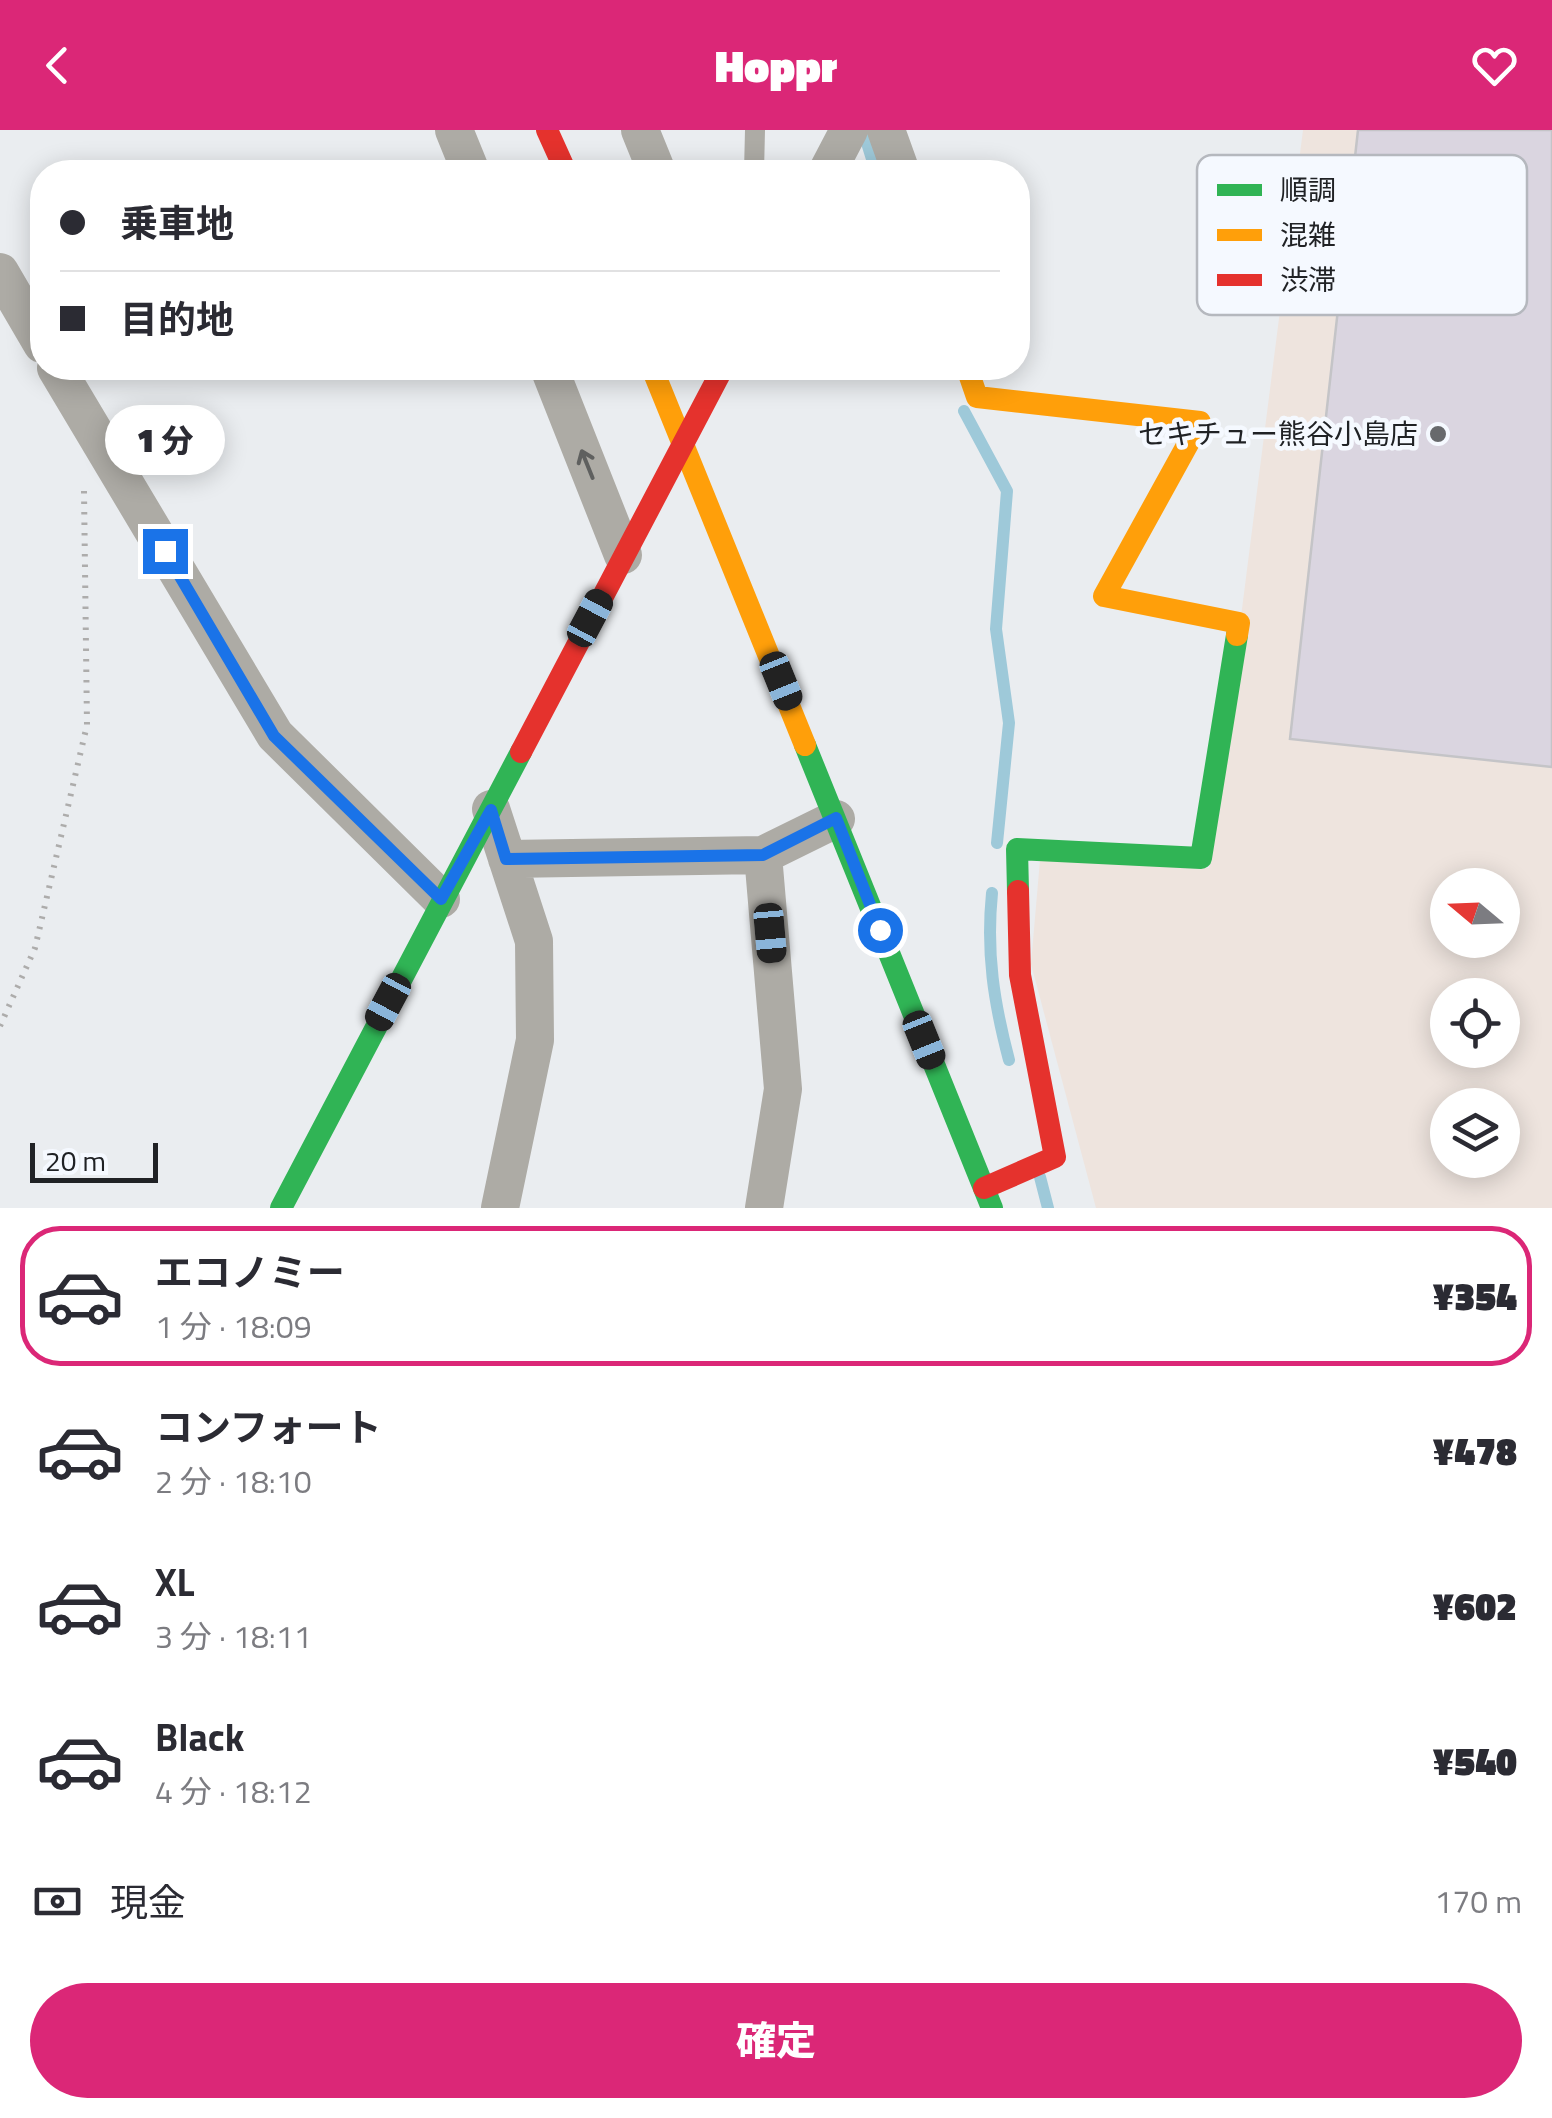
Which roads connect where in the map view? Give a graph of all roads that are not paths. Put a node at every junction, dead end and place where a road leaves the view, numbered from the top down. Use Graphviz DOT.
graph roads {
  1 [pos="454,130"];
  2 [pos="547,130"];
  3 [pos="640,130"];
  4 [pos="755,130"];
  5 [pos="886,130"];
  6 [pos="466,160"];
  7 [pos="561,160"];
  8 [pos="652,160"];
  9 [pos="754,160"];
  10 [pos="897,160"];
  11 [pos="0,272"];
  12 [pos="30,323"];
  13 [pos="63,380"];
  14 [pos="554,380"];
  15 [pos="657,380"];
  16 [pos="717,380"];
  17 [pos="971,380"];
  18 [pos="684,441"];
  19 [pos="624,554"];
  20 [pos="491,810"];
  21 [pos="836,818"];
  22 [pos="763,855"];
  23 [pos="506,859"];
  24 [pos="441,899"];
  25 [pos="988,1198"];
  26 [pos="281,1208"];
  27 [pos="500,1208"];
  28 [pos="764,1208"];
  1 -- 6 [label="street"];
  2 -- 7 [label="street"];
  3 -- 8 [label="street"];
  4 -- 9 [label="lane"];
  5 -- 10 [label="street"];
  11 -- 12 [label="street"];
  13 -- 24 [label="street"];
  19 -- 14 [label="street, one-way"];
  15 -- 18 [label="street"];
  16 -- 18 [label="street"];
  17 -- 25 [label="street"];
  18 -- 19 [label="street"];
  18 -- 21 [label="street"];
  19 -- 20 [label="street"];
  20 -- 23 [label="street"];
  20 -- 24 [label="street"];
  21 -- 22 [label="street"];
  21 -- 25 [label="street"];
  22 -- 23 [label="street"];
  22 -- 28 [label="street"];
  23 -- 27 [label="street"];
  24 -- 26 [label="street"];
}
